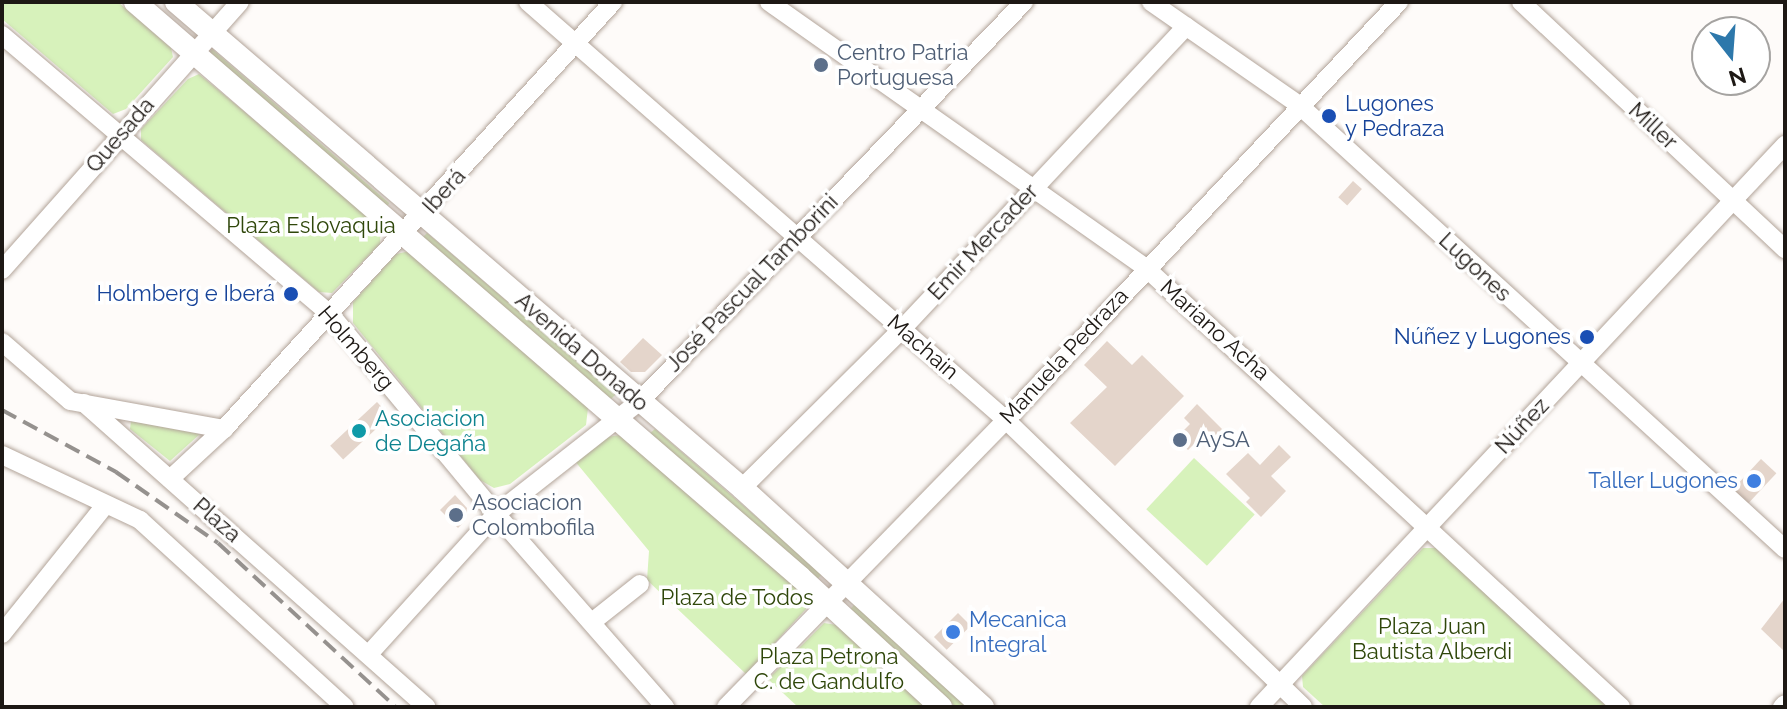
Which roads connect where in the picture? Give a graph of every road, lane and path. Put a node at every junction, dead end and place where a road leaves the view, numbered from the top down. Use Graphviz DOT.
graph roads {
  1 [pos="135,2"];
  2 [pos="176,2"];
  3 [pos="240,2"];
  4 [pos="528,2"];
  5 [pos="613,2"];
  6 [pos="769,2"];
  7 [pos="1024,2"];
  8 [pos="1151,2"];
  9 [pos="1399,2"];
  10 [pos="1521,2"];
  11 [pos="1186,27"];
  12 [pos="214,34"];
  13 [pos="2,35"];
  14 [pos="577,44"];
  15 [pos="195,54"];
  16 [pos="1299,105"];
  17 [pos="921,109"];
  18 [pos="120,135"];
  19 [pos="1785,145"];
  20 [pos="1034,186"];
  21 [pos="1734,202"];
  22 [pos="423,215"];
  23 [pos="797,233"];
  24 [pos="405,234"];
  25 [pos="1785,249"];
  26 [pos="1146,268"];
  27 [pos="2,270"];
  28 [pos="330,314"];
  29 [pos="902,329"];
  30 [pos="2,342"];
  31 [pos="1580,364"];
  32 [pos="640,401"];
  33 [pos="84,403"];
  34 [pos="618,418"];
  35 [pos="1006,420"];
  36 [pos="224,429"];
  37 [pos="2,455"];
  38 [pos="170,479"];
  39 [pos="742,488"];
  40 [pos="106,504"];
  41 [pos="496,514"];
  42 [pos="1428,526"];
  43 [pos="1785,549"];
  44 [pos="848,582"];
  45 [pos="640,584"];
  46 [pos="828,602"];
  47 [pos="592,622"];
  48 [pos="2,634"];
  49 [pos="369,654"];
  50 [pos="1279,685"];
  51 [pos="336,704"];
  52 [pos="426,707"];
  53 [pos="665,707"];
  54 [pos="726,707"];
  55 [pos="941,707"];
  56 [pos="983,707"];
  57 [pos="1259,707"];
  58 [pos="1303,707"];
  59 [pos="1621,707"];
  1 -- 15 [label="main road"];
  2 -- 12 [label="main road, Avenida Donado"];
  3 -- 12 [label="street, Quesada"];
  4 -- 14 [label="street, Machain"];
  5 -- 14 [label="street, Iberá"];
  6 -- 17 [label="street, Mariano Acha"];
  7 -- 17 [label="street, José Pascual Tamborini"];
  8 -- 11 [label="street, Lugones"];
  9 -- 16 [label="street, Manuela Pedraza"];
  10 -- 21 [label="street, Miller"];
  11 -- 16 [label="street, Lugones"];
  11 -- 20 [label="street, Emir Mercader"];
  12 -- 15 [label="street, Quesada"];
  12 -- 22 [label="main road, Avenida Donado"];
  13 -- 18 [label="street, Holmberg"];
  14 -- 22 [label="street, Iberá"];
  14 -- 23 [label="street, Machain"];
  15 -- 18 [label="street, Quesada"];
  15 -- 24 [label="main road"];
  16 -- 26 [label="street, Manuela Pedraza"];
  16 -- 31 [label="street, Lugones"];
  17 -- 20 [label="street, Mariano Acha"];
  17 -- 23 [label="street, José Pascual Tamborini"];
  18 -- 27 [label="street, Quesada"];
  18 -- 28 [label="street, Holmberg"];
  19 -- 21 [label="street, Núñez"];
  20 -- 26 [label="street, Mariano Acha"];
  20 -- 29 [label="street, Emir Mercader"];
  21 -- 25 [label="street, Miller"];
  21 -- 31 [label="street, Núñez"];
  22 -- 24 [label="street, Iberá"];
  22 -- 32 [label="main road, Avenida Donado"];
  23 -- 29 [label="street, Machain"];
  23 -- 32 [label="street, José Pascual Tamborini"];
  24 -- 28 [label="street, Iberá"];
  24 -- 34 [label="main road"];
  26 -- 35 [label="street, Manuela Pedraza"];
  26 -- 42 [label="street, Mariano Acha"];
  28 -- 36 [label="street, Iberá"];
  28 -- 41 [label="street, Holmberg"];
  29 -- 35 [label="street, Machain"];
  29 -- 39 [label="street, Emir Mercader"];
  30 -- 33 [label="street, Plaza"];
  31 -- 42 [label="street, Núñez"];
  31 -- 43 [label="street, Lugones"];
  32 -- 34 [label="street, José Pascual Tamborini"];
  32 -- 39 [label="main road, Avenida Donado"];
  33 -- 36 [label="street"];
  33 -- 38 [label="street, Plaza"];
  34 -- 41 [label="street, José Pascual Tamborini"];
  34 -- 46 [label="main road"];
  35 -- 44 [label="street, Manuela Pedraza"];
  35 -- 50 [label="street, Machain"];
  36 -- 38 [label="street, Iberá"];
  37 -- 40 [label="street"];
  38 -- 49 [label="street, Plaza"];
  39 -- 44 [label="main road, Avenida Donado"];
  40 -- 48 [label="street"];
  40 -- 51 [label="street"];
  41 -- 47 [label="street, Holmberg"];
  41 -- 49 [label="street, José Pascual Tamborini"];
  42 -- 50 [label="street, Núñez"];
  42 -- 59 [label="street, Mariano Acha"];
  44 -- 46 [label="street, Manuela Pedraza"];
  44 -- 56 [label="main road, Avenida Donado"];
  45 -- 47 [label="street"];
  46 -- 54 [label="street, Manuela Pedraza"];
  46 -- 55 [label="main road"];
  47 -- 53 [label="street, Holmberg"];
  49 -- 52 [label="street, Plaza"];
  50 -- 57 [label="street, Núñez"];
  50 -- 58 [label="street, Machain"];
}
